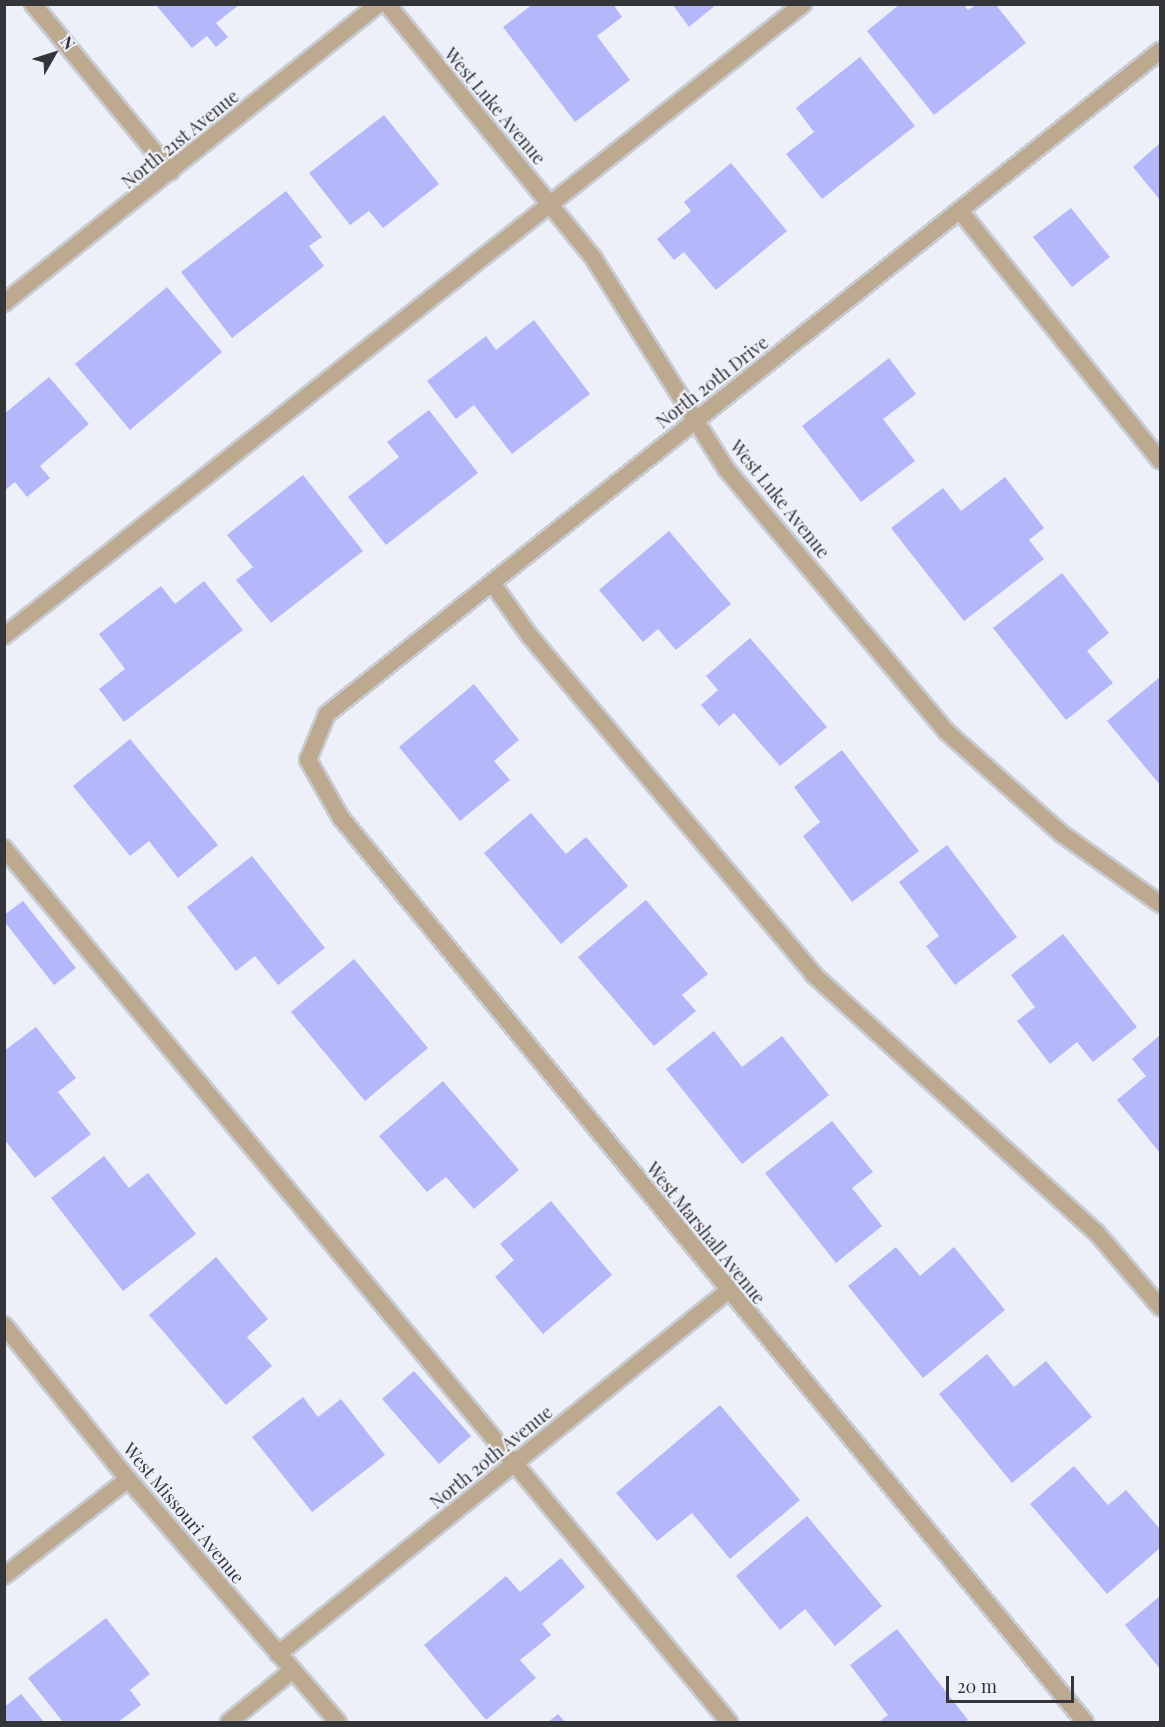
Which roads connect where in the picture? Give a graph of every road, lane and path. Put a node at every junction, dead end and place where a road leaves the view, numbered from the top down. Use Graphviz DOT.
graph roads {
  1 [pos="33,4"];
  2 [pos="378,4"];
  3 [pos="387,4"];
  4 [pos="803,4"];
  5 [pos="1161,51"];
  6 [pos="171,172"];
  7 [pos="553,206"];
  8 [pos="961,212"];
  9 [pos="4,303"];
  10 [pos="695,419"];
  11 [pos="1161,460"];
  12 [pos="492,583"];
  13 [pos="4,636"];
  14 [pos="308,760"];
  15 [pos="4,848"];
  16 [pos="1161,904"];
  17 [pos="728,1291"];
  18 [pos="1161,1307"];
  19 [pos="4,1325"];
  20 [pos="514,1463"];
  21 [pos="128,1479"];
  22 [pos="4,1576"];
  23 [pos="278,1654"];
  24 [pos="293,1670"];
  25 [pos="229,1722"];
  26 [pos="338,1722"];
  27 [pos="729,1722"];
  28 [pos="1085,1722"];
  1 -- 6 [label="street"];
  2 -- 6 [label="street, North 21st Avenue"];
  3 -- 7 [label="street, West Luke Avenue"];
  4 -- 7 [label="street"];
  5 -- 8 [label="street, North 20th Drive"];
  6 -- 9 [label="street, North 21st Avenue"];
  7 -- 10 [label="street, West Luke Avenue"];
  7 -- 13 [label="street"];
  8 -- 10 [label="street, North 20th Drive"];
  8 -- 11 [label="street"];
  10 -- 12 [label="street, North 20th Drive"];
  10 -- 16 [label="street, West Luke Avenue"];
  12 -- 14 [label="street, North 20th Drive"];
  12 -- 18 [label="street"];
  14 -- 17 [label="street, West Marshall Avenue"];
  15 -- 20 [label="street"];
  17 -- 20 [label="street, North 20th Avenue"];
  17 -- 28 [label="street, West Marshall Avenue"];
  19 -- 21 [label="street, West Missouri Avenue"];
  20 -- 23 [label="street, North 20th Avenue"];
  20 -- 27 [label="street"];
  21 -- 22 [label="street"];
  21 -- 23 [label="street, West Missouri Avenue"];
  23 -- 24 [label="street, West Missouri Avenue"];
  24 -- 25 [label="street"];
  24 -- 26 [label="street, West Missouri Avenue"];
}
